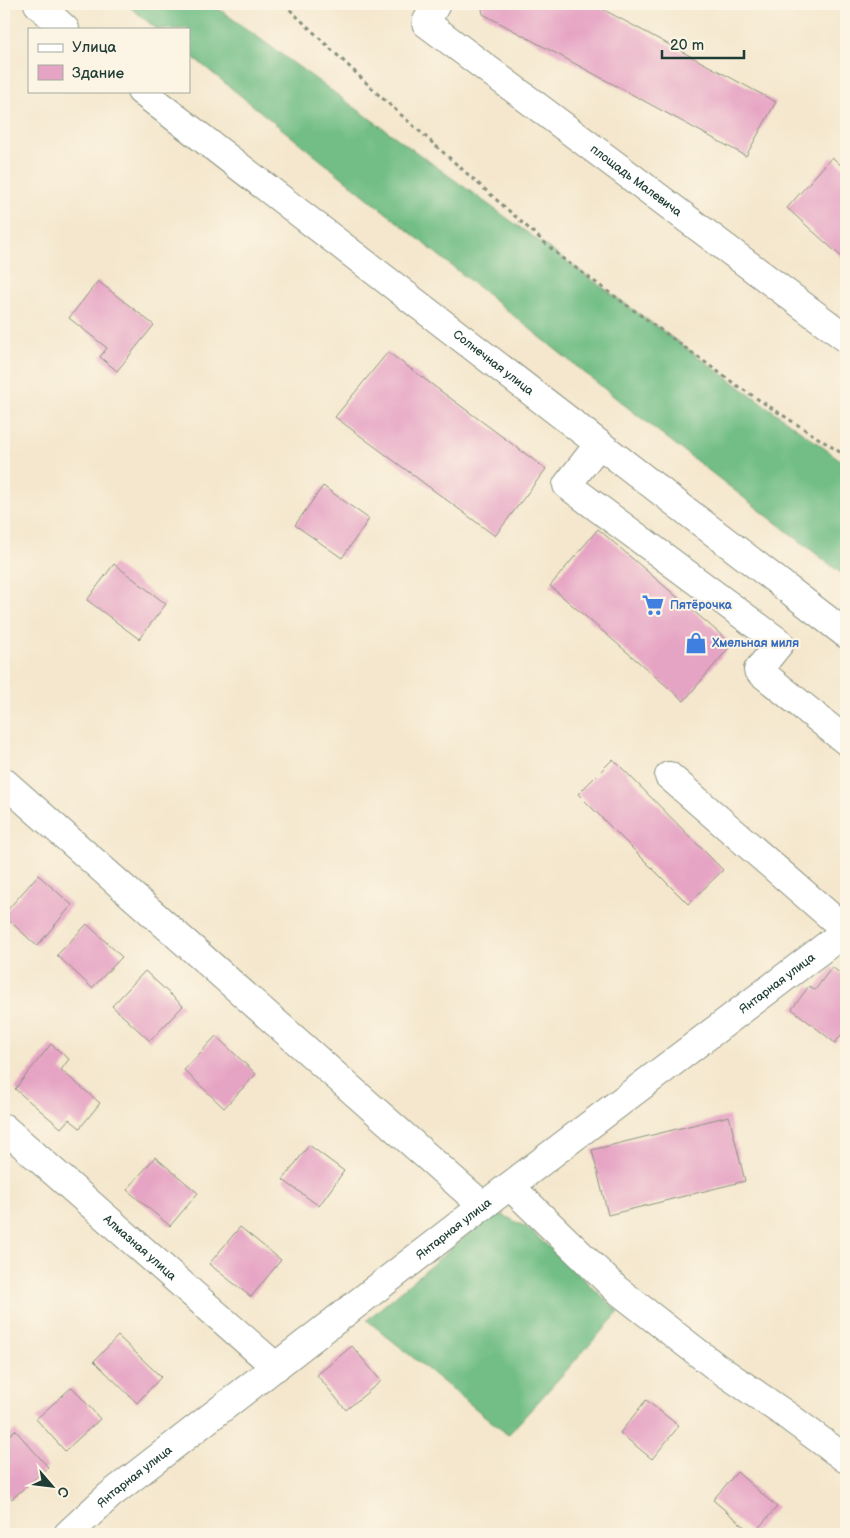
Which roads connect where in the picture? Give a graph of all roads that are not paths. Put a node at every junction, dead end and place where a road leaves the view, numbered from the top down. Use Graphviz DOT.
graph roads {
  1 [pos="38,4"];
  2 [pos="431,13"];
  3 [pos="64,28"];
  4 [pos="142,92"];
  5 [pos="846,338"];
  6 [pos="599,444"];
  7 [pos="846,634"];
  8 [pos="846,741"];
  9 [pos="669,776"];
  10 [pos="4,782"];
  11 [pos="846,931"];
  12 [pos="4,1128"];
  13 [pos="510,1186"];
  14 [pos="483,1206"];
  15 [pos="276,1367"];
  16 [pos="846,1459"];
  17 [pos="68,1534"];
  1 -- 3 [label="street"];
  2 -- 5 [label="street, площадь Малевича"];
  4 -- 6 [label="street, Солнечная улица"];
  6 -- 7 [label="street, Солнечная улица"];
  6 -- 8 [label="street"];
  9 -- 11 [label="street"];
  10 -- 14 [label="street"];
  11 -- 13 [label="street, Янтарная улица"];
  12 -- 15 [label="street, Алмазная улица"];
  13 -- 14 [label="street, Янтарная улица"];
  13 -- 16 [label="street"];
  14 -- 15 [label="street, Янтарная улица"];
  15 -- 17 [label="street, Янтарная улица"];
}
